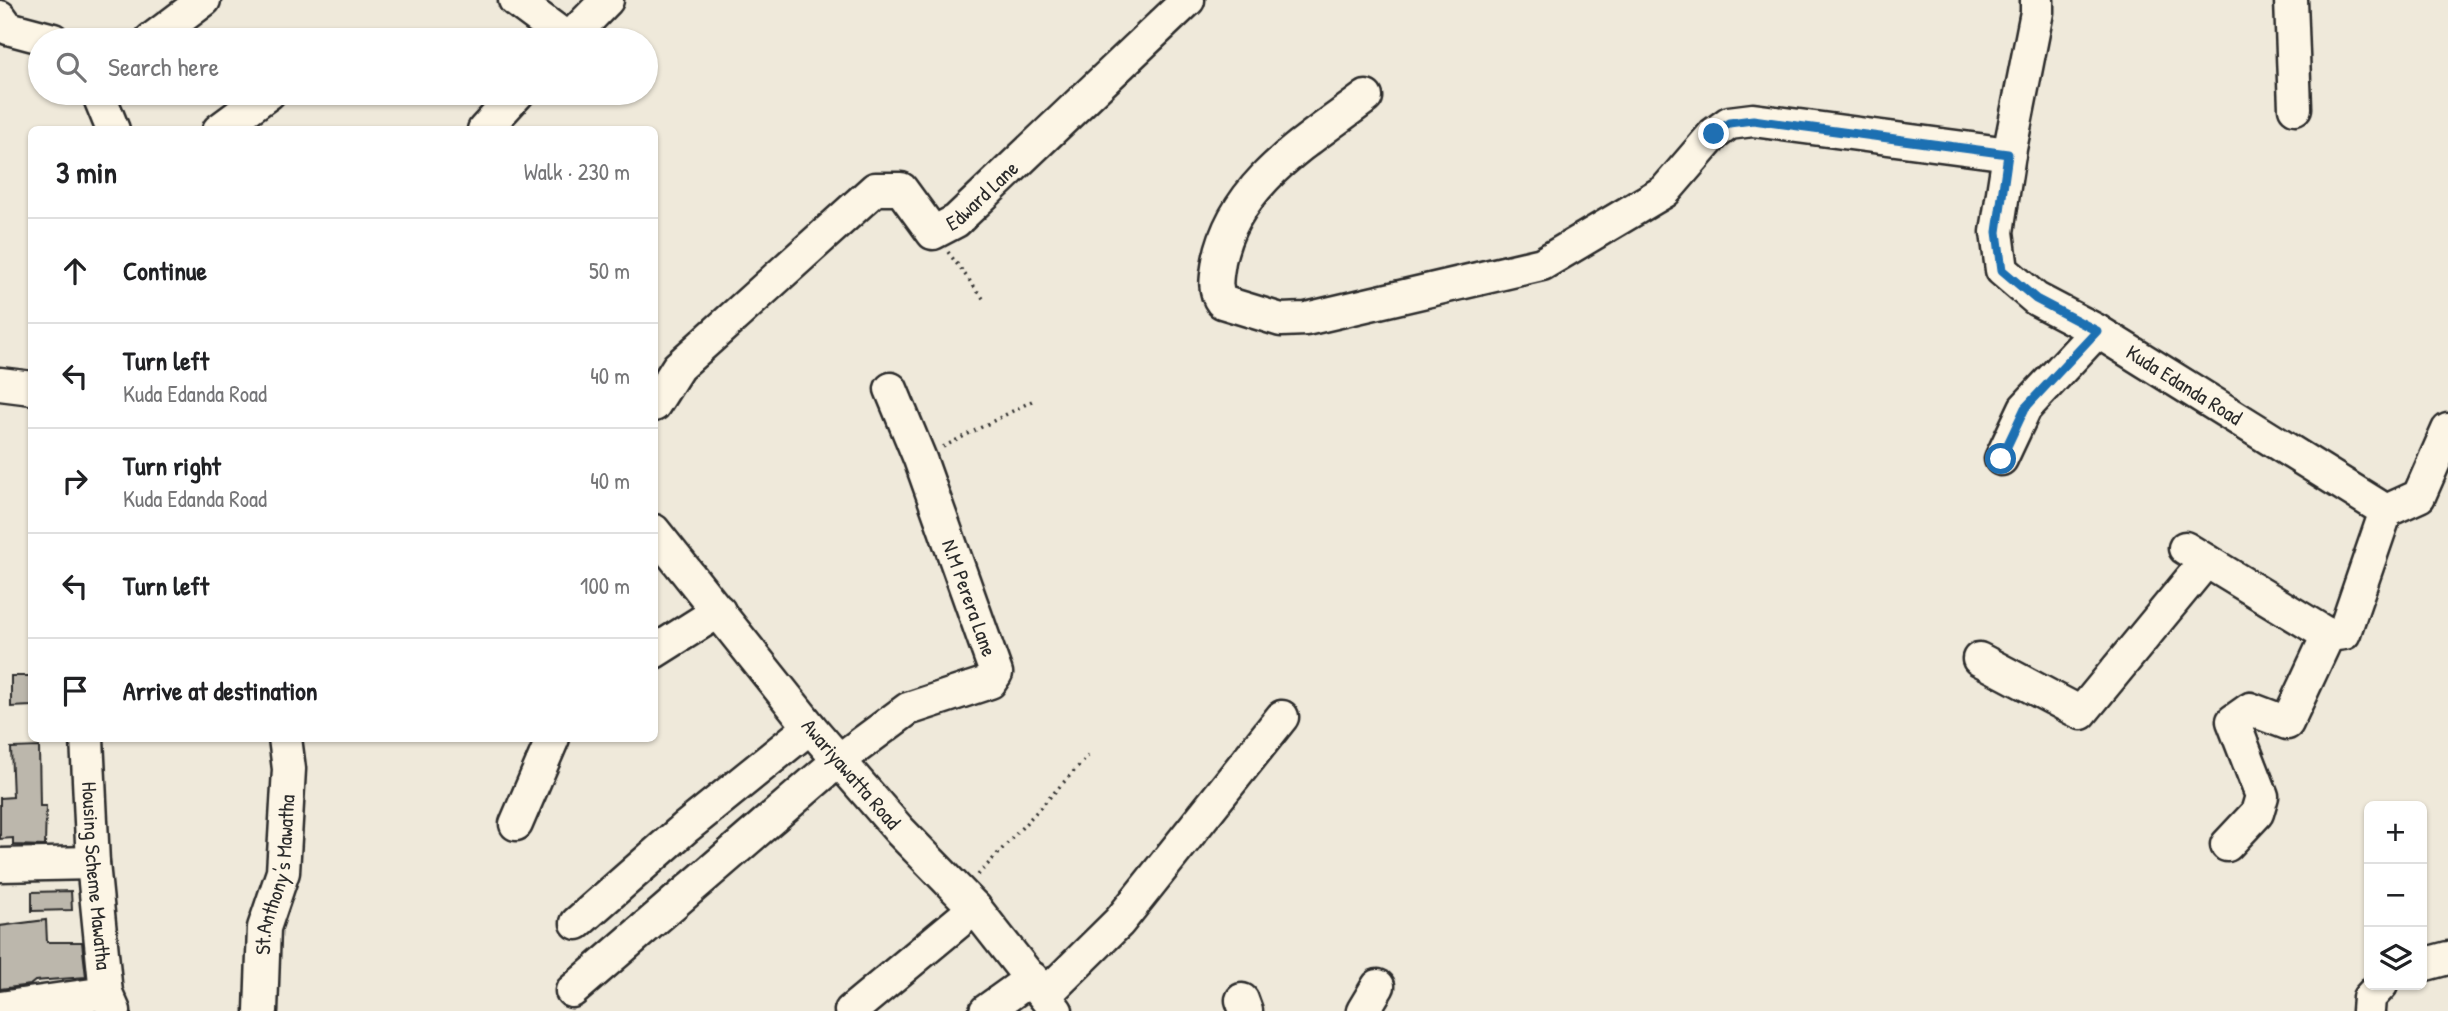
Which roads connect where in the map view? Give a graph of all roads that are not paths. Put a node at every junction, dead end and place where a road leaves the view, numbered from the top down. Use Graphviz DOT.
graph roads {
  1 [pos="204,0"];
  2 [pos="515,0"];
  3 [pos="607,0"];
  4 [pos="1188,0"];
  5 [pos="2037,0"];
  6 [pos="2291,0"];
  7 [pos="0,17"];
  8 [pos="167,28"];
  9 [pos="553,28"];
  10 [pos="580,28"];
  11 [pos="28,33"];
  12 [pos="1366,97"];
  13 [pos="103,105"];
  14 [pos="252,105"];
  15 [pos="507,105"];
  16 [pos="2295,108"];
  17 [pos="111,126"];
  18 [pos="224,126"];
  19 [pos="488,126"];
  20 [pos="2008,154"];
  21 [pos="2097,331"];
  22 [pos="0,384"];
  23 [pos="28,388"];
  24 [pos="891,389"];
  25 [pos="658,399"];
  26 [pos="2448,430"];
  27 [pos="2001,459"];
  28 [pos="2386,511"];
  29 [pos="658,536"];
  30 [pos="719,611"];
  31 [pos="2328,635"];
  32 [pos="658,649"];
  33 [pos="1979,659"];
  34 [pos="1282,718"];
  35 [pos="810,727"];
  36 [pos="87,742"];
  37 [pos="286,742"];
  38 [pos="551,742"];
  39 [pos="838,761"];
  40 [pos="516,824"];
  41 [pos="2227,845"];
  42 [pos="93,863"];
  43 [pos="0,866"];
  44 [pos="968,901"];
  45 [pos="577,923"];
  46 [pos="2448,958"];
  47 [pos="2427,964"];
  48 [pos="2376,990"];
  49 [pos="572,992"];
  50 [pos="1044,995"];
  51 [pos="110,1002"];
  52 [pos="0,1008"];
  53 [pos="261,1011"];
  54 [pos="851,1011"];
  55 [pos="986,1011"];
  56 [pos="2368,1011"];
  1 -- 8 [label="street"];
  2 -- 9 [label="street"];
  3 -- 10 [label="street"];
  4 -- 25 [label="street, Edward Lane"];
  5 -- 20 [label="street, Kuda Edanda Road"];
  6 -- 16 [label="street"];
  7 -- 11 [label="street"];
  12 -- 20 [label="street"];
  13 -- 17 [label="street"];
  14 -- 18 [label="street"];
  15 -- 19 [label="street"];
  20 -- 21 [label="street, Kuda Edanda Road"];
  21 -- 27 [label="street"];
  21 -- 28 [label="street, Kuda Edanda Road"];
  22 -- 23 [label="street"];
  24 -- 39 [label="street, N.M Perera Lane"];
  26 -- 28 [label="street"];
  28 -- 31 [label="street"];
  29 -- 30 [label="street, Awariyawatta Road"];
  30 -- 32 [label="street"];
  30 -- 35 [label="street, Awariyawatta Road"];
  31 -- 33 [label="street"];
  31 -- 41 [label="street"];
  34 -- 50 [label="street"];
  35 -- 39 [label="street, Awariyawatta Road"];
  35 -- 45 [label="street"];
  36 -- 42 [label="street, Housing Scheme Mawatha"];
  37 -- 53 [label="street, St.Anthony's Mawatha"];
  38 -- 40 [label="street"];
  39 -- 44 [label="street, Awariyawatta Road"];
  39 -- 49 [label="street"];
  42 -- 43 [label="street"];
  42 -- 51 [label="street, Housing Scheme Mawatha"];
  44 -- 50 [label="street, Awariyawatta Road"];
  44 -- 54 [label="street"];
  46 -- 47 [label="street"];
  48 -- 56 [label="street"];
  50 -- 55 [label="street"];
  51 -- 52 [label="street"];
}
